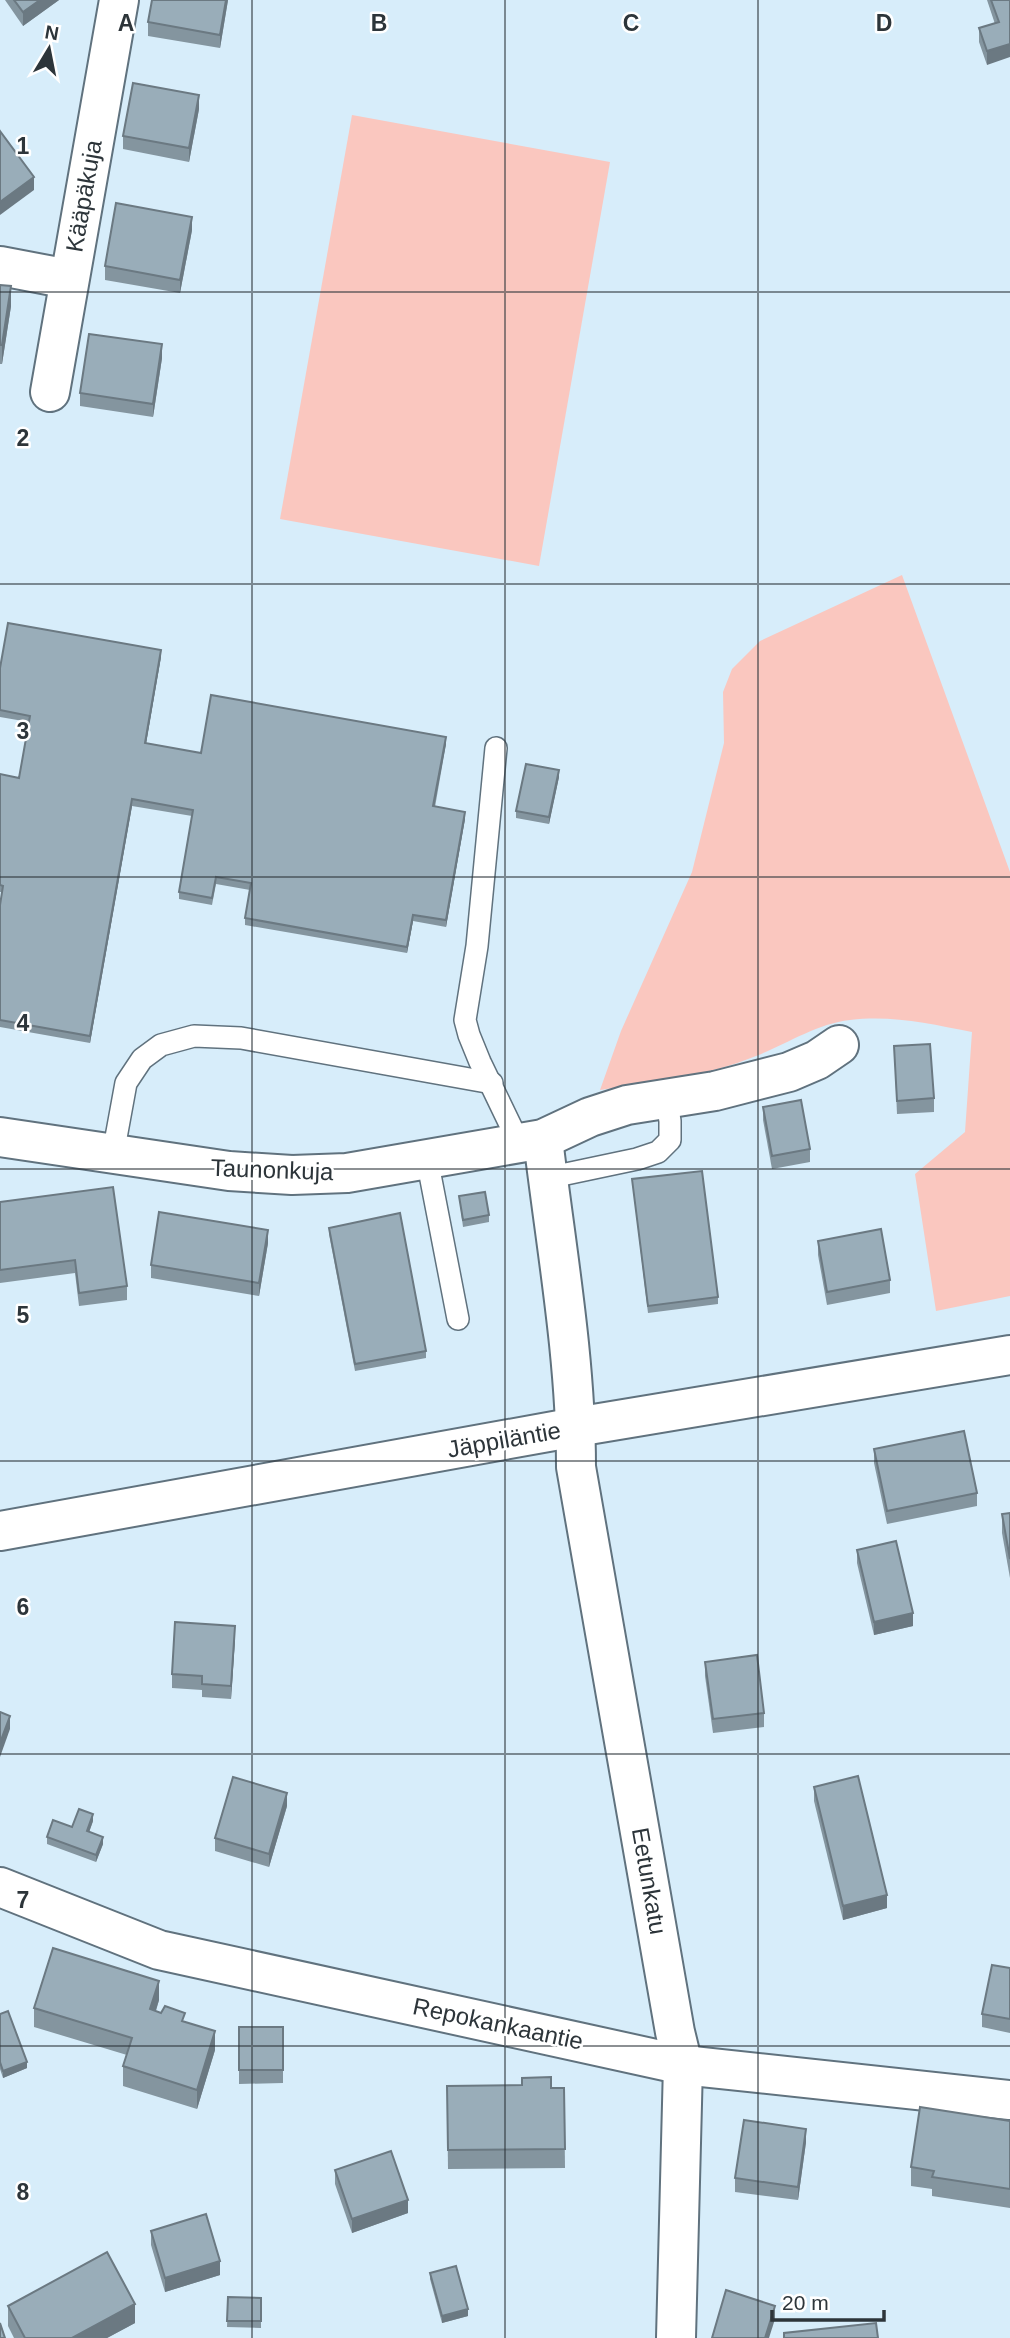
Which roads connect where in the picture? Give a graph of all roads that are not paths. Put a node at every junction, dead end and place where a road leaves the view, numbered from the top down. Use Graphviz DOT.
graph roads {
  1 [pos="119,0"];
  2 [pos="0,266"];
  3 [pos="69,279"];
  4 [pos="50,392"];
  5 [pos="496,748"];
  6 [pos="839,1045"];
  7 [pos="492,1083"];
  8 [pos="666,1097"];
  9 [pos="0,1138"];
  10 [pos="531,1141"];
  11 [pos="113,1154"];
  12 [pos="428,1159"];
  13 [pos="547,1178"];
  14 [pos="458,1319"];
  15 [pos="1010,1355"];
  16 [pos="576,1427"];
  17 [pos="0,1531"];
  18 [pos="0,1887"];
  19 [pos="683,2065"];
  20 [pos="1010,2100"];
  21 [pos="676,2338"];
  1 -- 3 [label="street, Kääpäkuja"];
  2 -- 3 [label="street"];
  3 -- 4 [label="street, Kääpäkuja"];
  5 -- 7 [label="lane"];
  6 -- 8 [label="street, Taunonkuja"];
  7 -- 10 [label="lane"];
  7 -- 11 [label="lane"];
  8 -- 10 [label="street, Taunonkuja"];
  8 -- 13 [label="lane"];
  9 -- 11 [label="street, Taunonkuja"];
  10 -- 12 [label="street, Taunonkuja"];
  10 -- 13 [label="street"];
  11 -- 12 [label="street, Taunonkuja"];
  12 -- 14 [label="lane"];
  13 -- 16 [label="street"];
  15 -- 16 [label="street, Jäppiläntie"];
  16 -- 17 [label="street, Jäppiläntie"];
  16 -- 19 [label="street, Eetunkatu"];
  18 -- 19 [label="street, Repokankaantie"];
  19 -- 20 [label="street, Repokankaantie"];
  19 -- 21 [label="street, Eetunkatu"];
}
